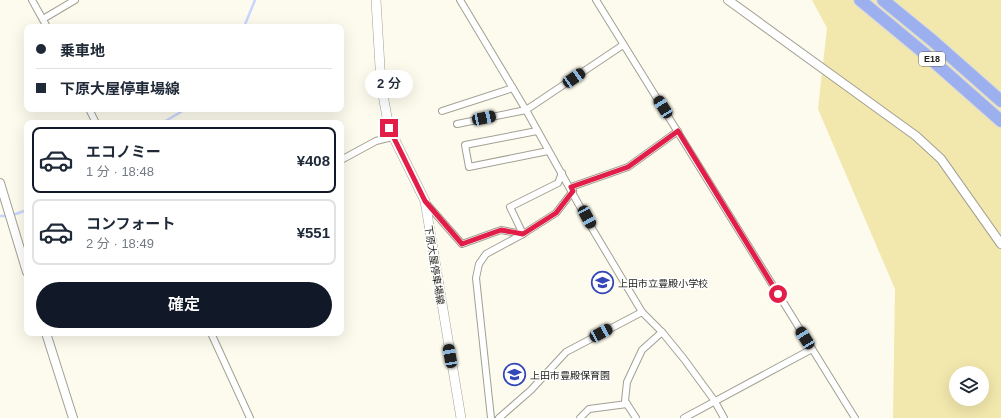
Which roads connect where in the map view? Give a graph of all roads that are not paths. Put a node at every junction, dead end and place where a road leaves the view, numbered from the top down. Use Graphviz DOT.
graph roads {
  1 [pos="32,0"];
  2 [pos="75,0"];
  3 [pos="376,0"];
  4 [pos="460,0"];
  5 [pos="596,0"];
  6 [pos="728,0"];
  7 [pos="860,0"];
  8 [pos="883,0"];
  9 [pos="43,18"];
  10 [pos="46,24"];
  11 [pos="623,45"];
  12 [pos="513,88"];
  13 [pos="1001,101"];
  14 [pos="526,110"];
  15 [pos="442,111"];
  16 [pos="1001,121"];
  17 [pos="457,124"];
  18 [pos="537,131"];
  19 [pos="678,131"];
  20 [pos="392,137"];
  21 [pos="548,150"];
  22 [pos="344,158"];
  23 [pos="562,173"];
  24 [pos="0,183"];
  25 [pos="572,189"];
  26 [pos="425,201"];
  27 [pos="523,234"];
  28 [pos="1001,244"];
  29 [pos="24,262"];
  30 [pos="642,312"];
  31 [pos="662,332"];
  32 [pos="47,336"];
  33 [pos="212,336"];
  34 [pos="812,348"];
  35 [pos="714,400"];
  36 [pos="627,404"];
  37 [pos="73,418"];
  38 [pos="250,418"];
  39 [pos="461,418"];
  40 [pos="491,418"];
  41 [pos="499,418"];
  42 [pos="580,418"];
  43 [pos="636,418"];
  44 [pos="684,418"];
  45 [pos="724,418"];
  46 [pos="855,418"];
  1 -- 9 [label="street"];
  2 -- 9 [label="street"];
  3 -- 20 [label="main road, 下原大屋停車場線"];
  4 -- 12 [label="street"];
  5 -- 11 [label="street"];
  6 -- 28 [label="street"];
  7 -- 16 [label="highway, E18"];
  8 -- 13 [label="highway, E18"];
  9 -- 10 [label="street"];
  11 -- 14 [label="street"];
  11 -- 19 [label="street"];
  12 -- 14 [label="street"];
  12 -- 15 [label="street"];
  14 -- 17 [label="street"];
  14 -- 18 [label="street"];
  18 -- 21 [label="street"];
  18 -- 21 [label="street"];
  19 -- 25 [label="street"];
  19 -- 34 [label="street"];
  20 -- 22 [label="street"];
  20 -- 26 [label="main road, 下原大屋停車場線"];
  21 -- 23 [label="street"];
  23 -- 25 [label="street"];
  23 -- 27 [label="street"];
  24 -- 29 [label="street"];
  25 -- 27 [label="street"];
  25 -- 30 [label="street"];
  26 -- 27 [label="street"];
  26 -- 39 [label="main road, 下原大屋停車場線"];
  27 -- 40 [label="street"];
  30 -- 31 [label="street"];
  30 -- 41 [label="street"];
  31 -- 35 [label="street"];
  31 -- 36 [label="street"];
  32 -- 37 [label="street"];
  33 -- 38 [label="street"];
  34 -- 35 [label="street"];
  34 -- 46 [label="street"];
  35 -- 44 [label="street"];
  35 -- 45 [label="street"];
  36 -- 42 [label="street"];
  36 -- 43 [label="street"];
}
